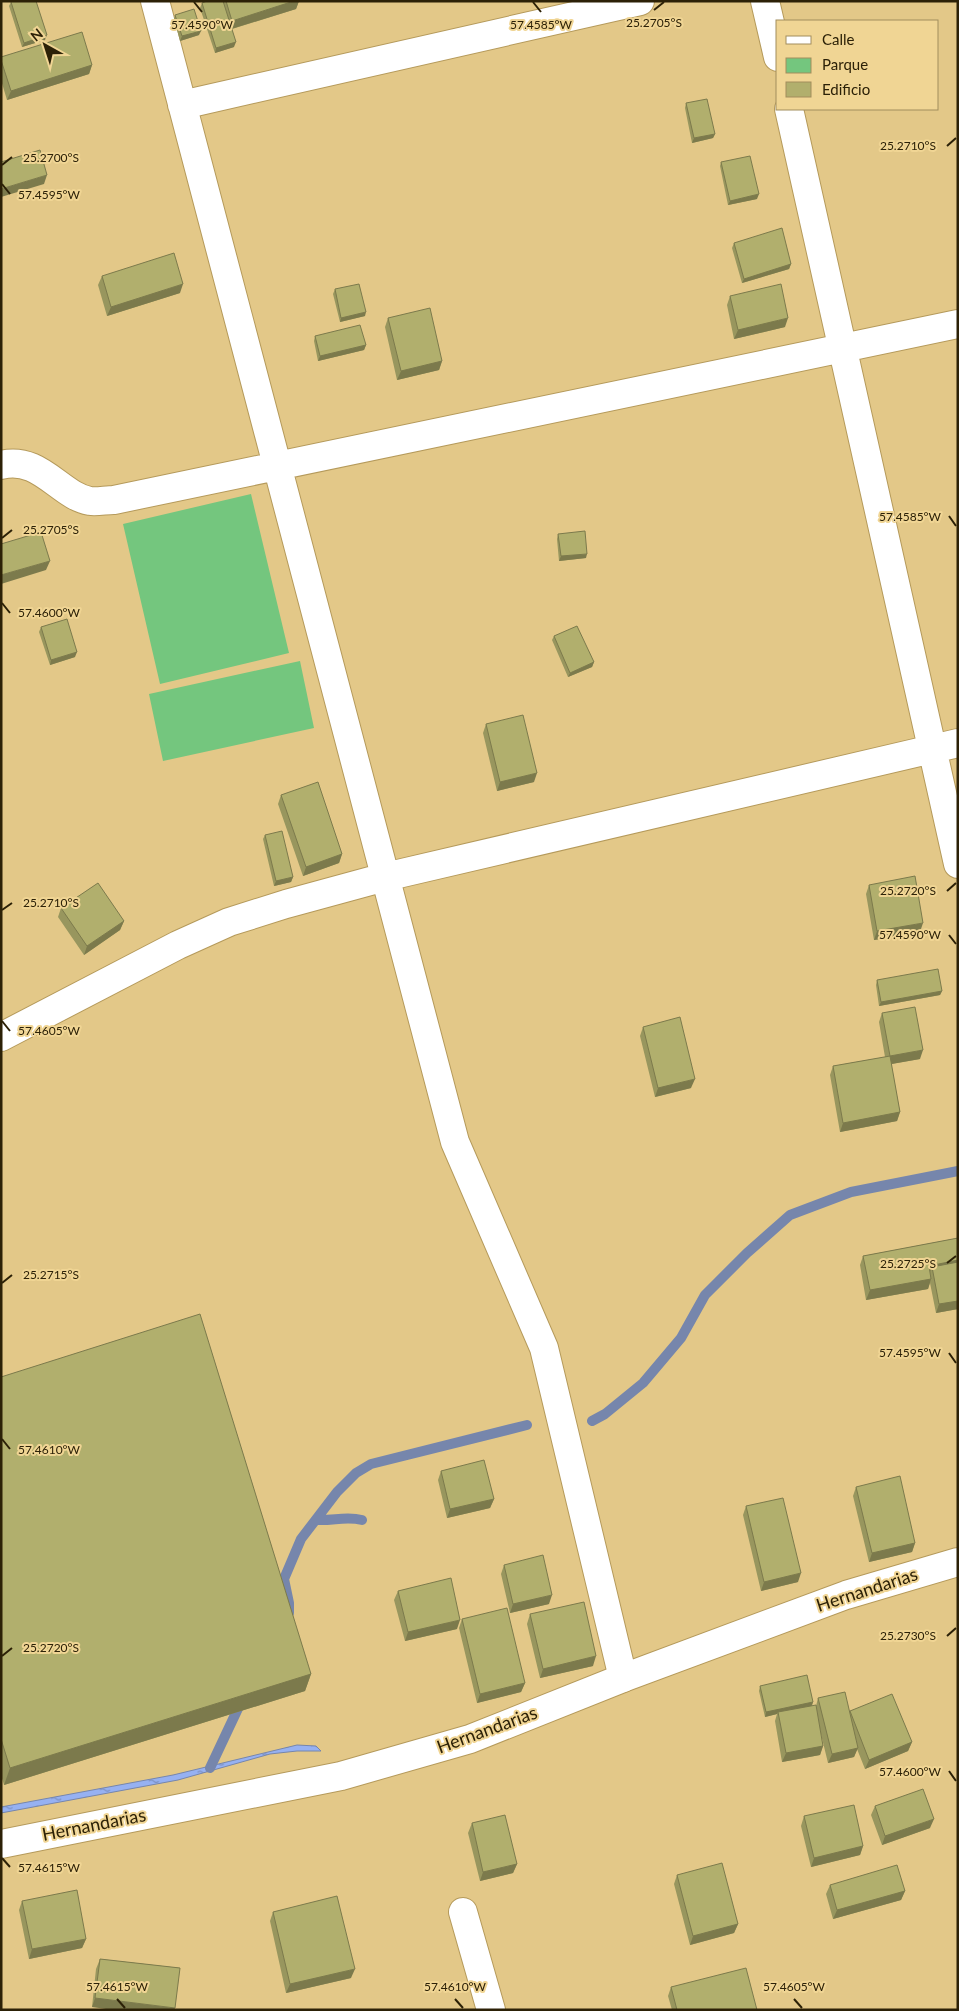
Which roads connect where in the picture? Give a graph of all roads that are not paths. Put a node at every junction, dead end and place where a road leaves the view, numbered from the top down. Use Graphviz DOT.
graph roads {
  1 [pos="155,1"];
  2 [pos="640,1"];
  3 [pos="765,1"];
  4 [pos="776,49"];
  5 [pos="182,105"];
  6 [pos="789,110"];
  7 [pos="958,324"];
  8 [pos="843,348"];
  9 [pos="1,465"];
  10 [pos="277,466"];
  11 [pos="945,746"];
  12 [pos="958,864"];
  13 [pos="386,878"];
  14 [pos="1,1037"];
  15 [pos="958,1562"];
  16 [pos="623,1678"];
  17 [pos="1,1844"];
  18 [pos="463,1912"];
  19 [pos="491,2010"];
  1 -- 5 [label="street"];
  2 -- 5 [label="street"];
  3 -- 4 [label="street"];
  5 -- 10 [label="street"];
  6 -- 8 [label="street"];
  7 -- 8 [label="street"];
  8 -- 10 [label="street"];
  8 -- 11 [label="street"];
  9 -- 10 [label="street"];
  10 -- 13 [label="street"];
  11 -- 12 [label="street"];
  11 -- 13 [label="street"];
  13 -- 14 [label="street"];
  13 -- 16 [label="street"];
  15 -- 16 [label="street, Hernandarias"];
  16 -- 17 [label="street, Hernandarias"];
  18 -- 19 [label="street"];
}
